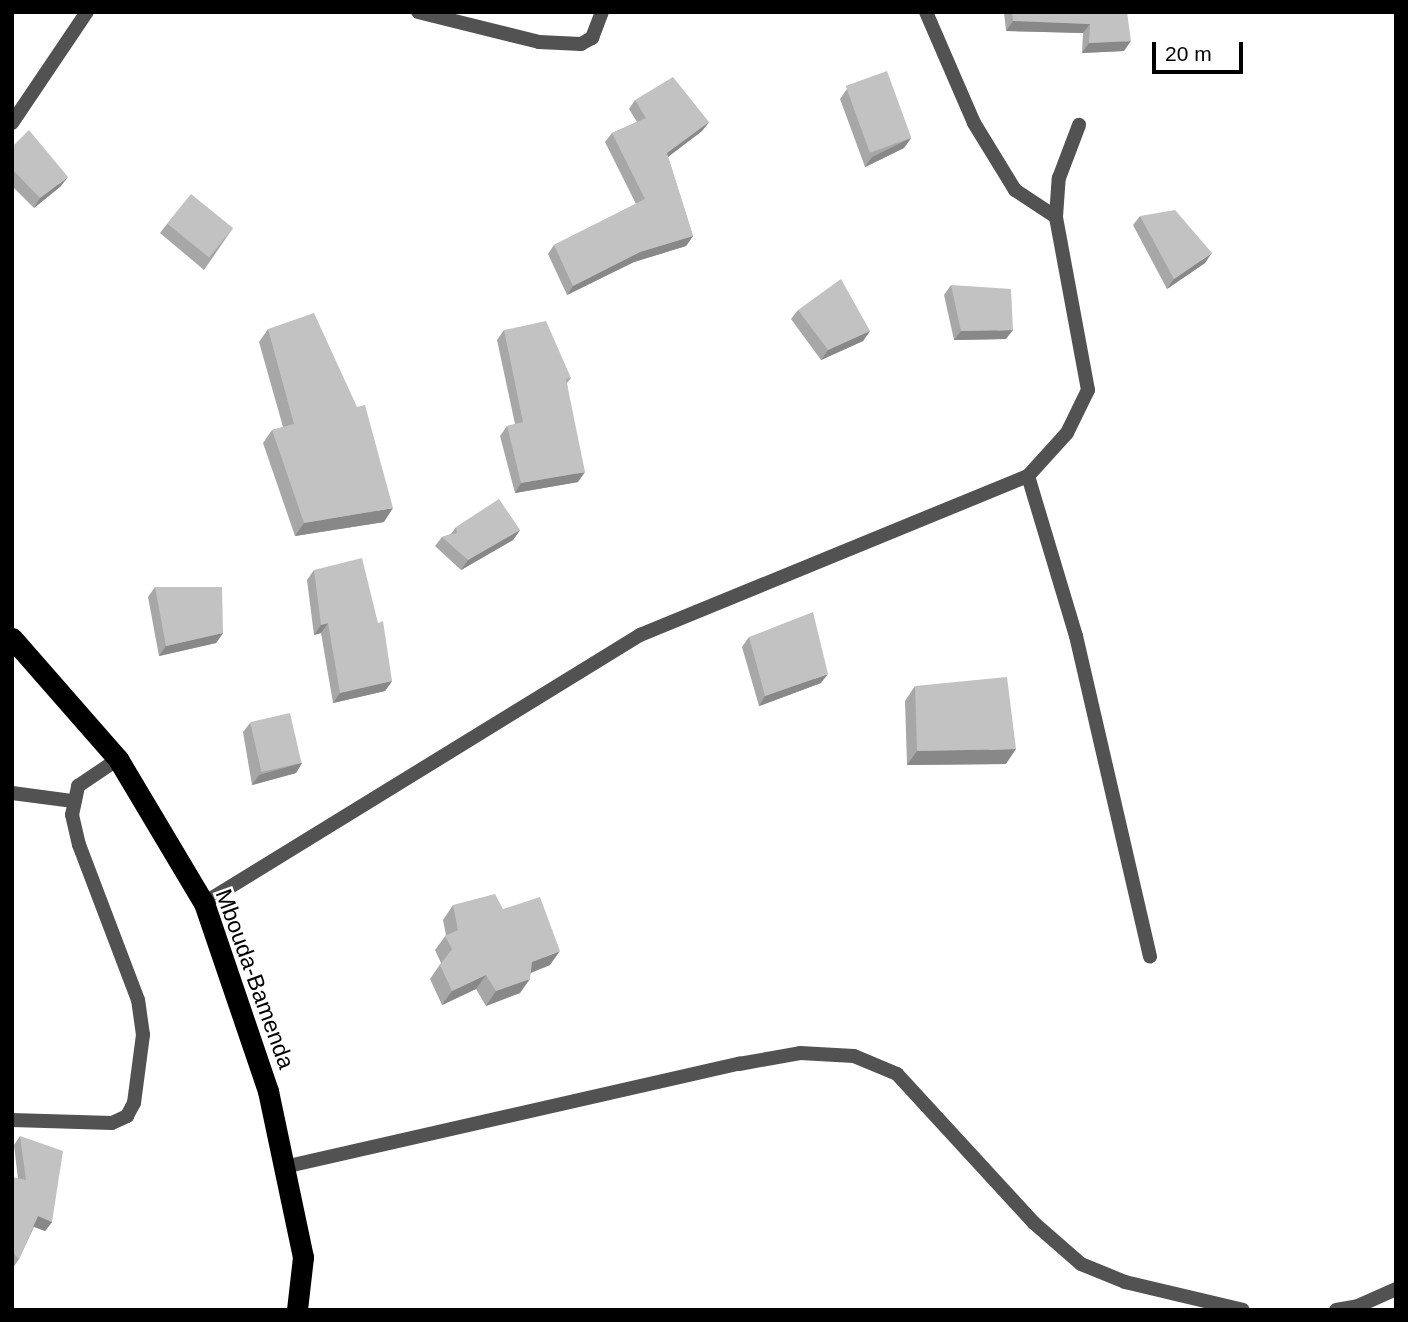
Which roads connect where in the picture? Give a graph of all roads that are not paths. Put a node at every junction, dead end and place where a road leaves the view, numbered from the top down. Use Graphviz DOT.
graph roads {
  1 [pos="87,12"];
  2 [pos="418,12"];
  3 [pos="602,12"];
  4 [pos="926,12"];
  5 [pos="12,123"];
  6 [pos="1079,125"];
  7 [pos="1056,217"];
  8 [pos="1028,476"];
  9 [pos="12,638"];
  10 [pos="118,759"];
  11 [pos="12,793"];
  12 [pos="73,801"];
  13 [pos="204,903"];
  14 [pos="1150,957"];
  15 [pos="12,1120"];
  16 [pos="284,1167"];
  17 [pos="1396,1289"];
  18 [pos="297,1310"];
  19 [pos="1243,1310"];
  20 [pos="1336,1310"];
  1 -- 5 [label="street"];
  2 -- 3 [label="street"];
  4 -- 7 [label="street"];
  6 -- 7 [label="street"];
  7 -- 8 [label="street"];
  8 -- 13 [label="street"];
  8 -- 14 [label="street"];
  9 -- 10 [label="highway, Mbouda-Bamenda"];
  10 -- 12 [label="street"];
  10 -- 13 [label="highway, Mbouda-Bamenda"];
  11 -- 12 [label="street"];
  12 -- 15 [label="street"];
  13 -- 16 [label="highway, Mbouda-Bamenda"];
  16 -- 18 [label="highway, Mbouda-Bamenda"];
  16 -- 19 [label="street"];
  17 -- 20 [label="street"];
}
